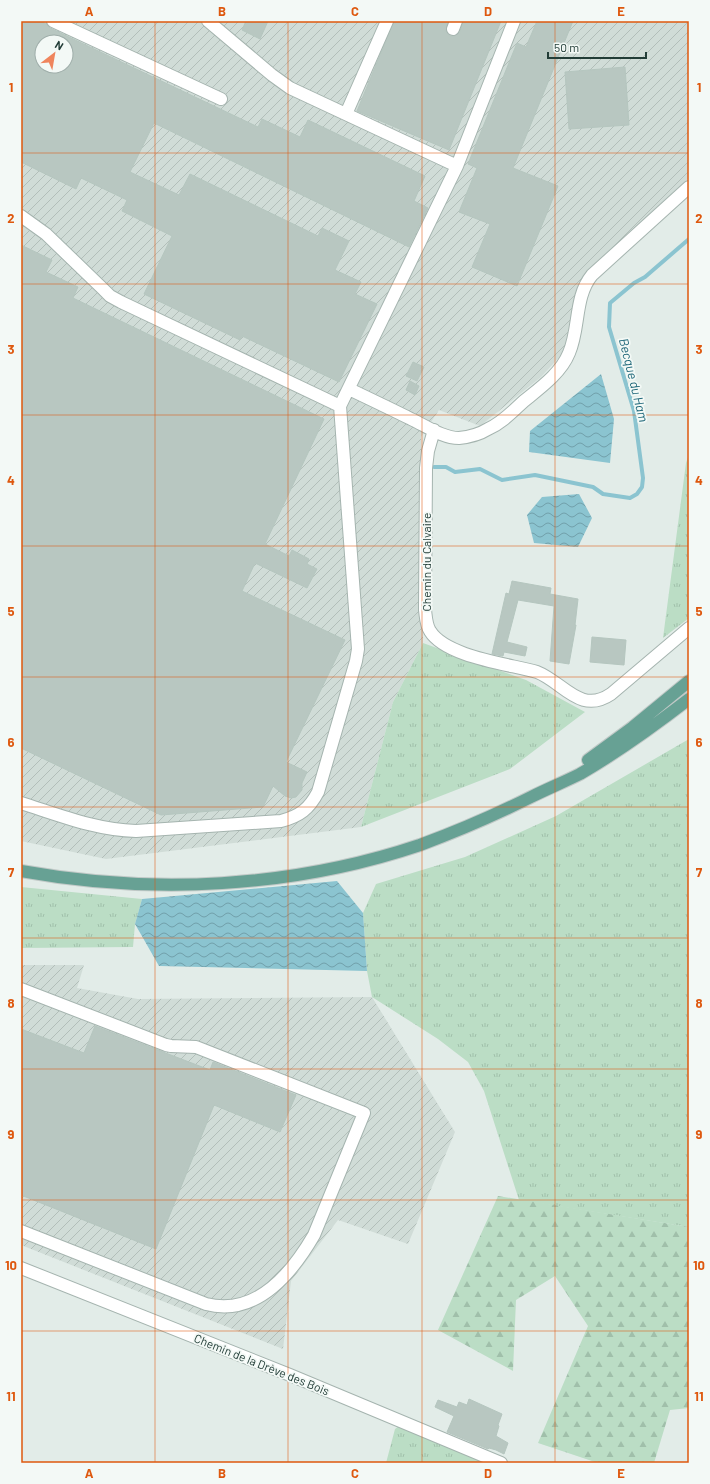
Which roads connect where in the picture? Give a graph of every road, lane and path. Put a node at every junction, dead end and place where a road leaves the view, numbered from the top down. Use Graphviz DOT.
graph roads {
  1 [pos="53,21"];
  2 [pos="208,21"];
  3 [pos="387,21"];
  4 [pos="514,21"];
  5 [pos="221,99"];
  6 [pos="346,114"];
  7 [pos="457,166"];
  8 [pos="689,187"];
  9 [pos="21,216"];
  10 [pos="349,389"];
  11 [pos="340,406"];
  12 [pos="434,430"];
  13 [pos="689,628"];
  14 [pos="689,682"];
  15 [pos="689,699"];
  16 [pos="533,796"];
  17 [pos="21,803"];
  18 [pos="21,871"];
  19 [pos="21,989"];
  20 [pos="21,1231"];
  21 [pos="21,1268"];
  22 [pos="501,1463"];
  1 -- 5 [label="street"];
  2 -- 6 [label="street"];
  3 -- 6 [label="street"];
  4 -- 7 [label="street"];
  6 -- 7 [label="street"];
  7 -- 10 [label="street"];
  8 -- 12 [label="street"];
  9 -- 11 [label="street"];
  10 -- 11 [label="street"];
  10 -- 12 [label="street"];
  11 -- 17 [label="street"];
  12 -- 13 [label="street, Chemin du Calvaire"];
  14 -- 16 [label="main road"];
  15 -- 16 [label="main road"];
  16 -- 18 [label="main road"];
  19 -- 20 [label="street"];
  21 -- 22 [label="street, Chemin de la Drève des Bois"];
}
